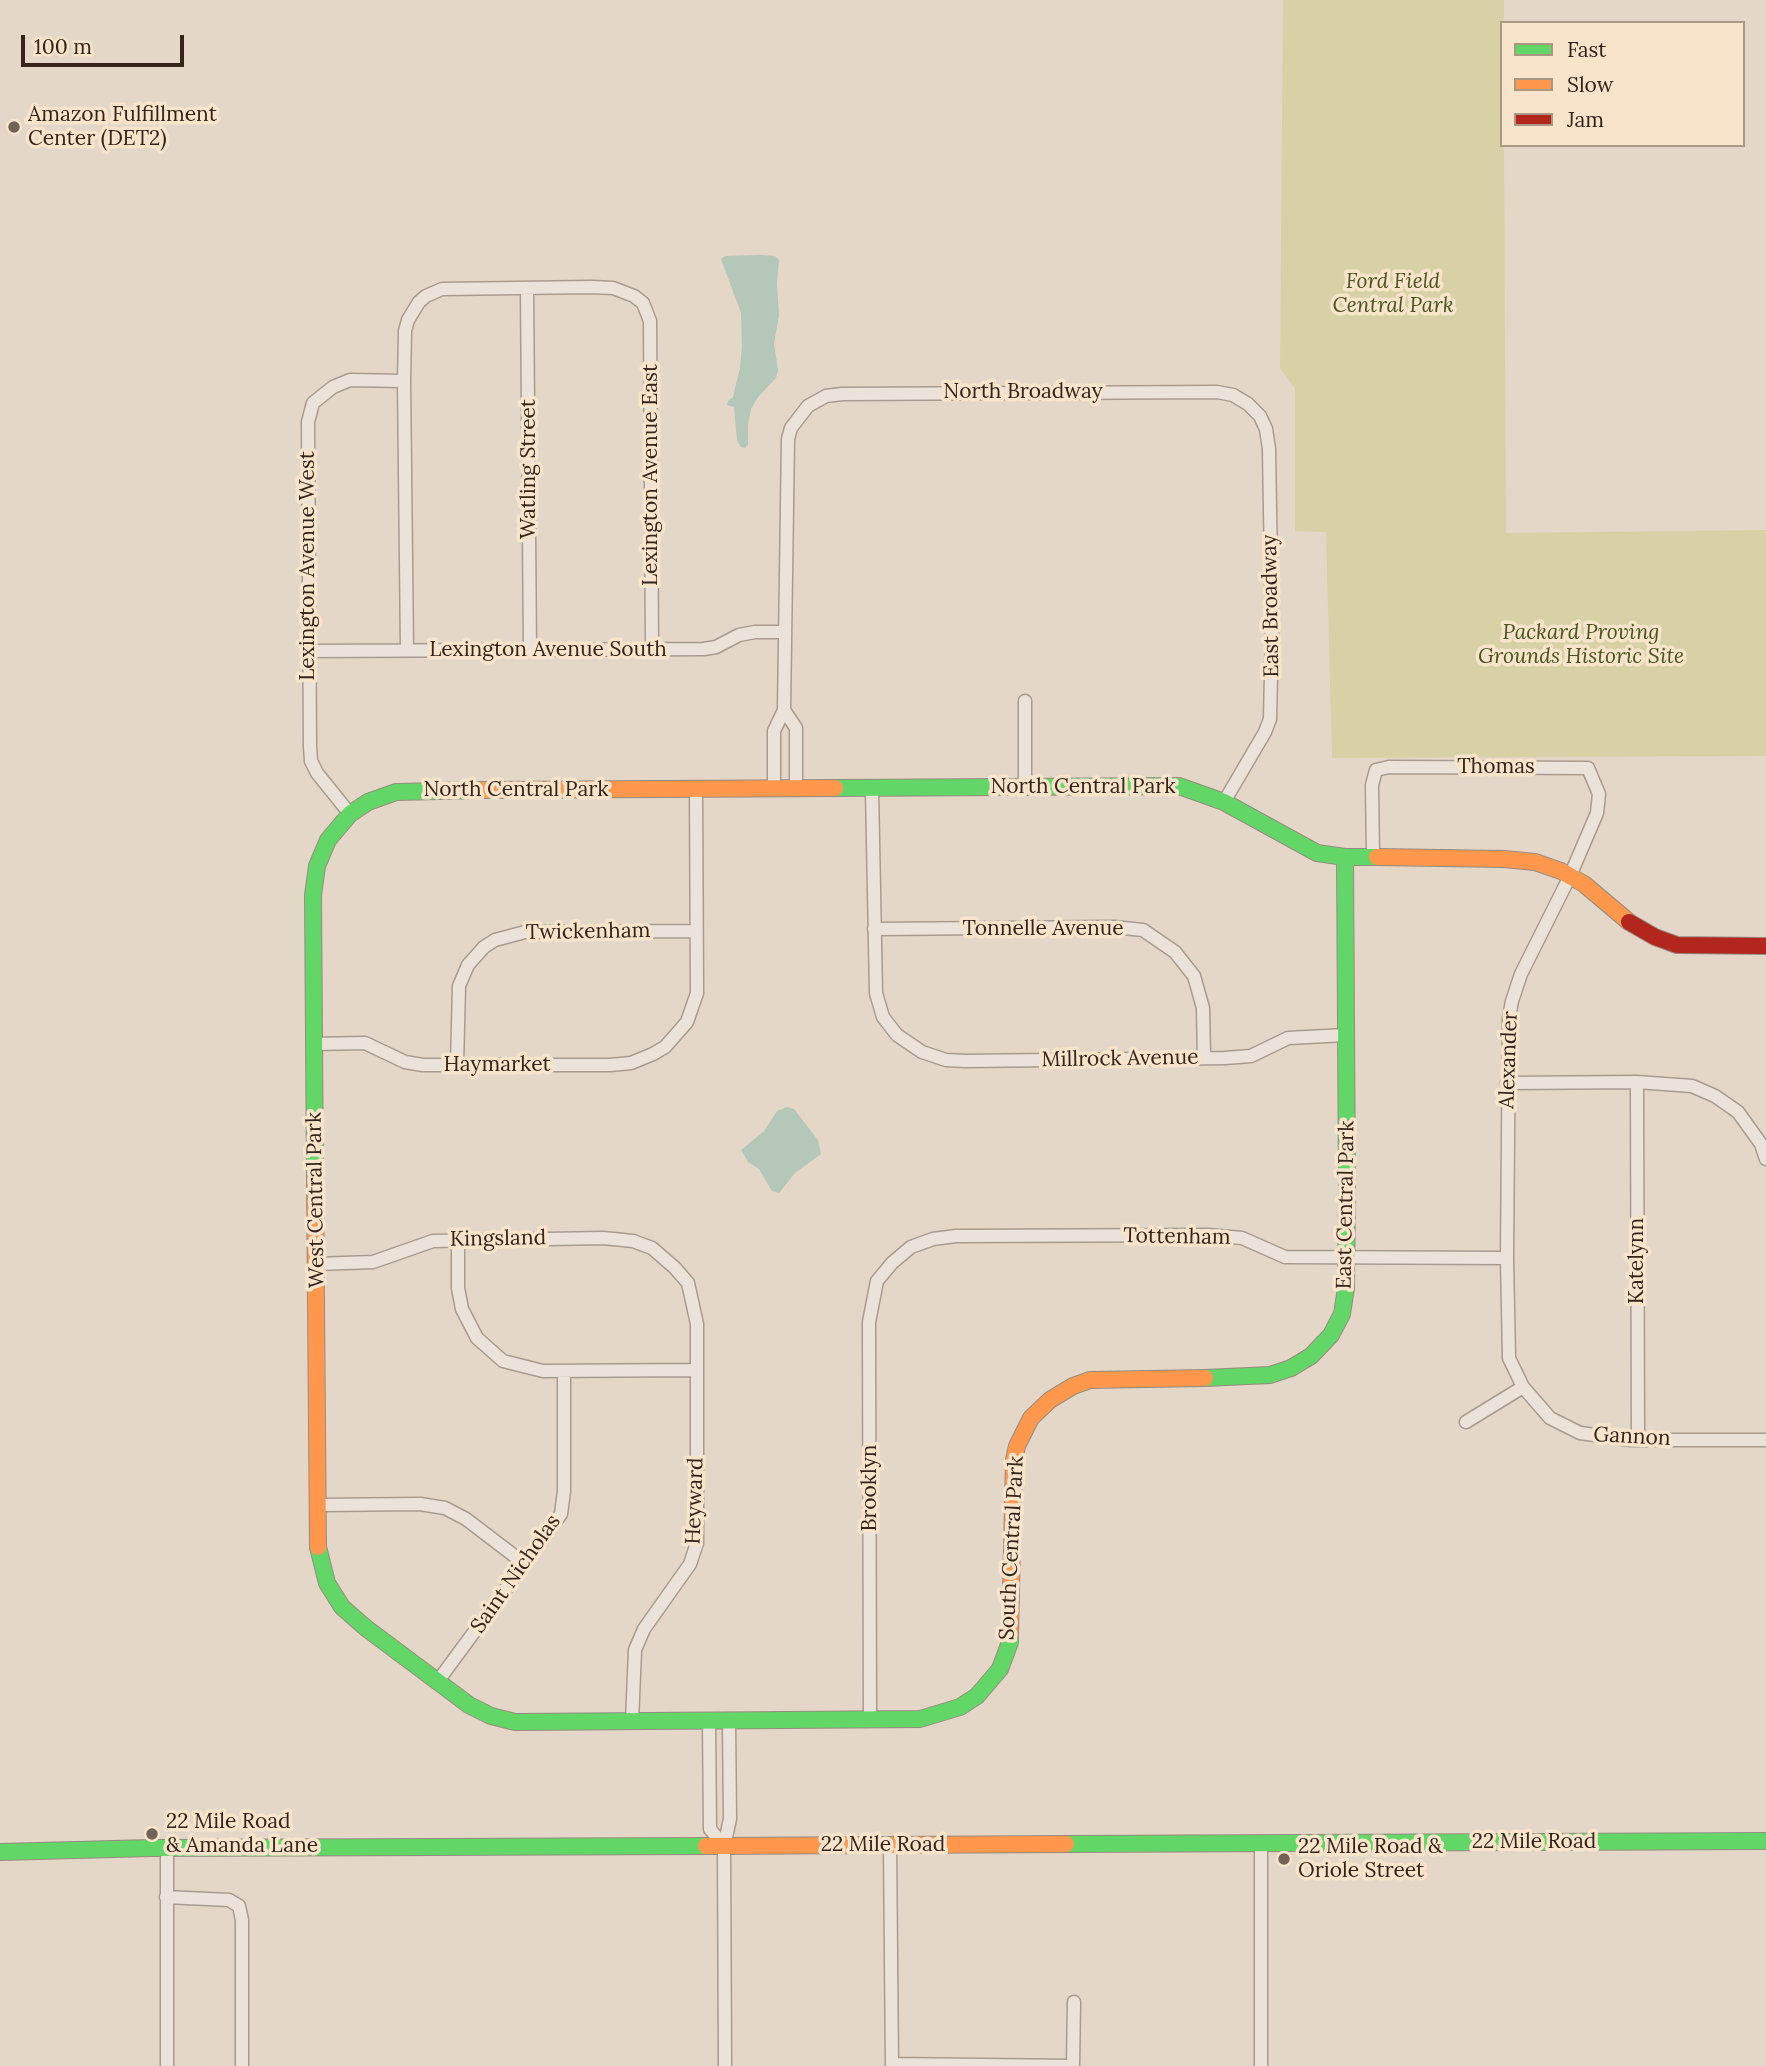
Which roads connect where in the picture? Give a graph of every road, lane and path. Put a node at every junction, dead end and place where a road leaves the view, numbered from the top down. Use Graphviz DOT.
graph roads {
  1 [pos="527,288"];
  2 [pos="404,381"];
  3 [pos="1248,404"];
  4 [pos="785,632"];
  5 [pos="530,649"];
  6 [pos="652,649"];
  7 [pos="309,650"];
  8 [pos="407,650"];
  9 [pos="1025,701"];
  10 [pos="784,710"];
  11 [pos="796,757"];
  12 [pos="774,758"];
  13 [pos="1025,787"];
  14 [pos="774,788"];
  15 [pos="796,788"];
  16 [pos="696,789"];
  17 [pos="872,789"];
  18 [pos="1224,802"];
  19 [pos="356,810"];
  20 [pos="1345,857"];
  21 [pos="1373,857"];
  22 [pos="1570,876"];
  23 [pos="874,929"];
  24 [pos="696,931"];
  25 [pos="1766,946"];
  26 [pos="1346,1035"];
  27 [pos="314,1044"];
  28 [pos="1204,1058"];
  29 [pos="457,1065"];
  30 [pos="1637,1082"];
  31 [pos="1507,1083"];
  32 [pos="1766,1159"];
  33 [pos="458,1239"];
  34 [pos="1347,1257"];
  35 [pos="1507,1258"];
  36 [pos="892,1263"];
  37 [pos="316,1264"];
  38 [pos="675,1268"];
  39 [pos="696,1370"];
  40 [pos="564,1371"];
  41 [pos="1522,1387"];
  42 [pos="1050,1399"];
  43 [pos="1466,1422"];
  44 [pos="1638,1440"];
  45 [pos="1766,1440"];
  46 [pos="318,1505"];
  47 [pos="525,1564"];
  48 [pos="342,1607"];
  49 [pos="438,1681"];
  50 [pos="870,1719"];
  51 [pos="709,1721"];
  52 [pos="729,1721"];
  53 [pos="632,1722"];
  54 [pos="1766,1841"];
  55 [pos="1261,1843"];
  56 [pos="890,1845"];
  57 [pos="724,1846"];
  58 [pos="167,1848"];
  59 [pos="0,1852"];
  60 [pos="166,1897"];
  61 [pos="1074,2002"];
  62 [pos="892,2065"];
  63 [pos="167,2066"];
  64 [pos="242,2066"];
  65 [pos="726,2066"];
  66 [pos="1073,2066"];
  67 [pos="1261,2066"];
  1 -- 2 [label="street"];
  1 -- 5 [label="street, Watling Street"];
  1 -- 6 [label="street, Lexington Avenue East"];
  2 -- 7 [label="street, Lexington Avenue West"];
  2 -- 8 [label="street"];
  3 -- 4 [label="street, North Broadway"];
  3 -- 18 [label="street, East Broadway"];
  4 -- 6 [label="street, Lexington Avenue South"];
  4 -- 10 [label="street"];
  5 -- 6 [label="street, Lexington Avenue South"];
  5 -- 8 [label="street, Lexington Avenue South"];
  7 -- 8 [label="street, Lexington Avenue South"];
  7 -- 19 [label="street, Lexington Avenue West"];
  9 -- 13 [label="street"];
  10 -- 11 [label="street"];
  10 -- 12 [label="street"];
  11 -- 12 [label="street"];
  11 -- 15 [label="street"];
  12 -- 14 [label="street"];
  13 -- 17 [label="street, North Central Park"];
  13 -- 18 [label="street, North Central Park"];
  14 -- 15 [label="street, North Central Park"];
  14 -- 16 [label="street, North Central Park"];
  15 -- 17 [label="street, North Central Park"];
  16 -- 19 [label="street, North Central Park"];
  16 -- 24 [label="street"];
  17 -- 23 [label="street"];
  18 -- 20 [label="street, North Central Park"];
  19 -- 27 [label="street, West Central Park"];
  20 -- 21 [label="street, North Central Park"];
  20 -- 26 [label="street, East Central Park"];
  21 -- 22 [label="street, North Central Park"];
  21 -- 22 [label="street, Thomas"];
  22 -- 25 [label="street, North Central Park"];
  22 -- 31 [label="street, Alexander"];
  23 -- 28 [label="street, Tonnelle Avenue"];
  23 -- 28 [label="street, Millrock Avenue"];
  24 -- 29 [label="street, Haymarket"];
  24 -- 29 [label="street, Twickenham"];
  26 -- 28 [label="street, Millrock Avenue"];
  26 -- 34 [label="street, East Central Park"];
  27 -- 29 [label="street, Haymarket"];
  27 -- 37 [label="street, West Central Park"];
  30 -- 31 [label="street"];
  30 -- 32 [label="street"];
  30 -- 44 [label="street, Katelynn"];
  31 -- 35 [label="street, Alexander"];
  33 -- 37 [label="street, Kingsland"];
  33 -- 38 [label="street, Kingsland"];
  33 -- 40 [label="street"];
  34 -- 35 [label="street, Tottenham"];
  34 -- 36 [label="street, Tottenham"];
  34 -- 42 [label="street, East Central Park"];
  35 -- 41 [label="street, Gannon"];
  36 -- 50 [label="street, Brooklyn"];
  37 -- 46 [label="street, West Central Park"];
  38 -- 39 [label="street, Heyward"];
  39 -- 40 [label="street"];
  39 -- 53 [label="street, Heyward"];
  40 -- 47 [label="street, Saint Nicholas"];
  41 -- 43 [label="street"];
  41 -- 44 [label="street, Gannon"];
  42 -- 50 [label="street, South Central Park"];
  44 -- 45 [label="street, Gannon"];
  46 -- 47 [label="street"];
  46 -- 48 [label="street, West Central Park"];
  47 -- 49 [label="street, Saint Nicholas"];
  48 -- 49 [label="street, South Central Park"];
  49 -- 53 [label="street, South Central Park"];
  50 -- 52 [label="street, South Central Park"];
  51 -- 52 [label="street, South Central Park"];
  51 -- 53 [label="street, South Central Park"];
  51 -- 57 [label="street"];
  52 -- 57 [label="street"];
  54 -- 55 [label="street, 22 Mile Road"];
  55 -- 56 [label="street, 22 Mile Road"];
  55 -- 67 [label="street"];
  56 -- 57 [label="street, 22 Mile Road"];
  56 -- 62 [label="street"];
  57 -- 58 [label="street, 22 Mile Road"];
  57 -- 65 [label="street"];
  58 -- 59 [label="street, 22 Mile Road"];
  58 -- 60 [label="street"];
  60 -- 63 [label="street"];
  60 -- 64 [label="street"];
  61 -- 66 [label="street"];
  62 -- 66 [label="street"];
}
